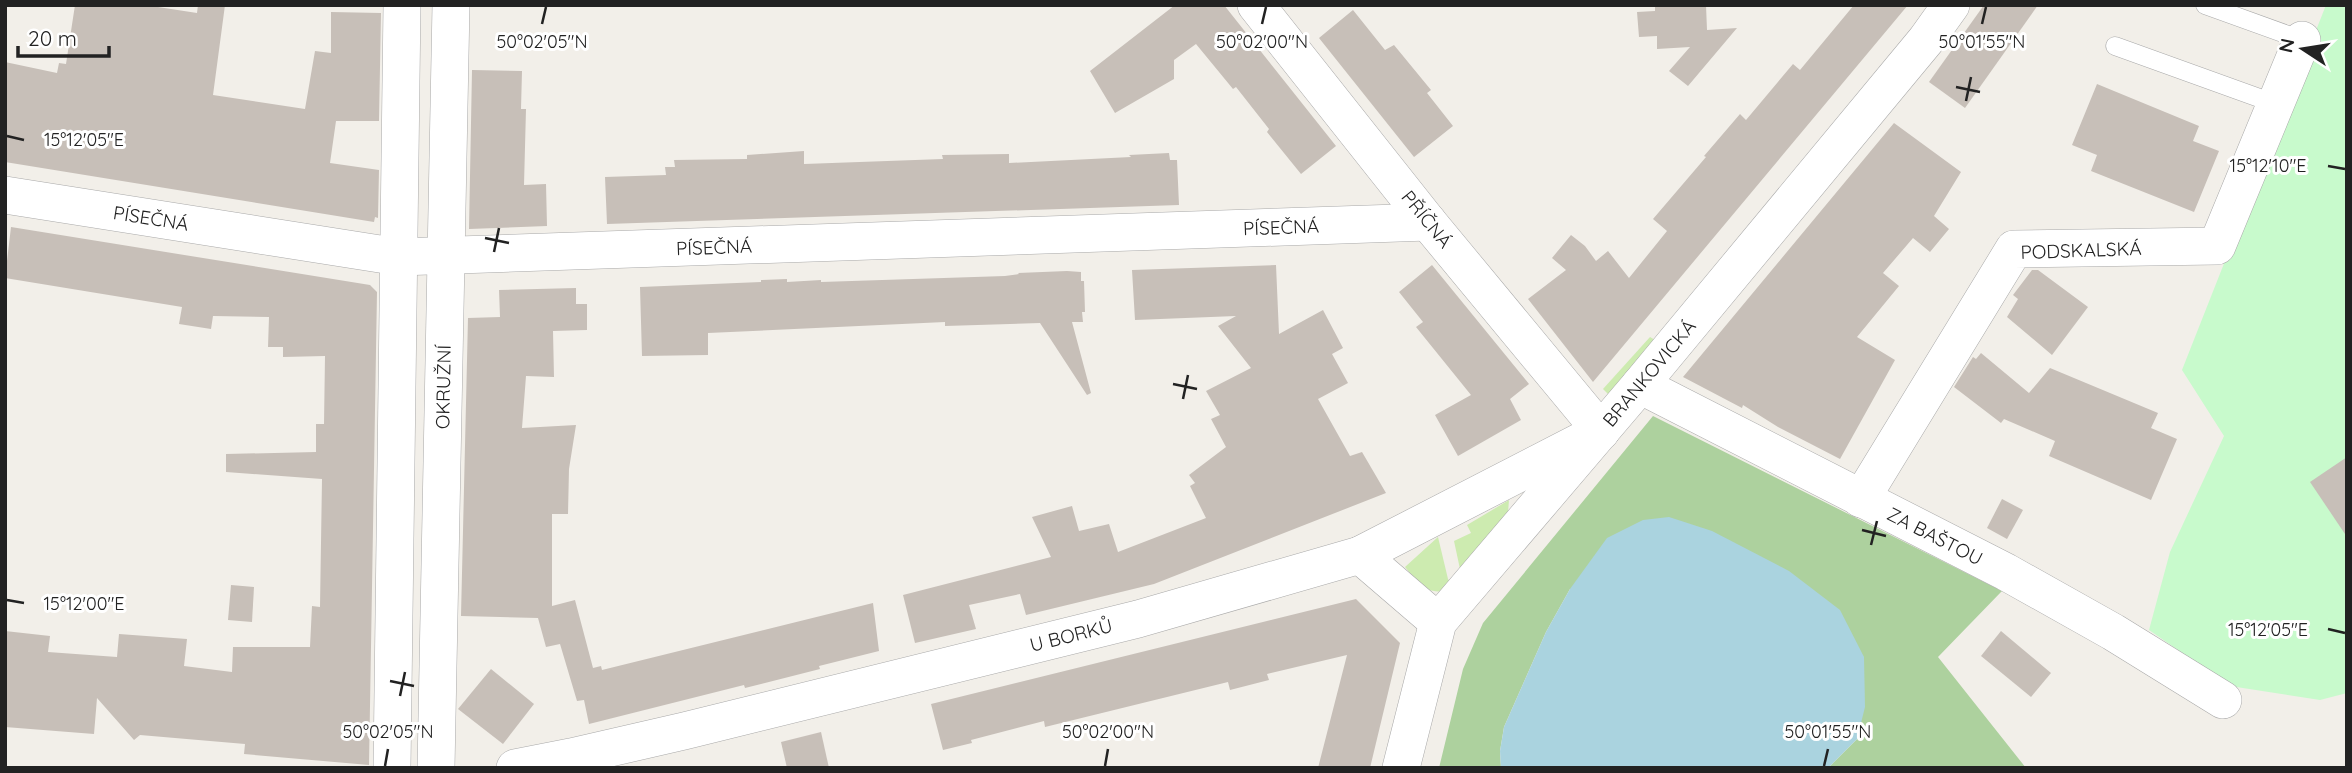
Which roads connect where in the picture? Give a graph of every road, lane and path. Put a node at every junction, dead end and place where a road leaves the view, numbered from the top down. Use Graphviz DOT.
graph roads {
  1 [pos="402,5"];
  2 [pos="451,5"];
  3 [pos="1256,5"];
  4 [pos="1951,5"];
  5 [pos="2205,5"];
  6 [pos="2302,40"];
  7 [pos="2115,46"];
  8 [pos="2276,104"];
  9 [pos="5,195"];
  10 [pos="1428,222"];
  11 [pos="399,257"];
  12 [pos="446,257"];
  13 [pos="1640,384"];
  14 [pos="1601,430"];
  15 [pos="1861,499"];
  16 [pos="1360,555"];
  17 [pos="1438,622"];
  18 [pos="2223,700"];
  19 [pos="392,768"];
  20 [pos="436,768"];
  21 [pos="515,768"];
  22 [pos="1401,768"];
  1 -- 11 [label="street"];
  2 -- 12 [label="street, OKRUŽNÍ"];
  3 -- 10 [label="street, PŘÍČNÁ"];
  4 -- 13 [label="street, BRANKOVICKÁ"];
  5 -- 6 [label="lane"];
  6 -- 8 [label="street, PODSKALSKÁ"];
  7 -- 8 [label="lane"];
  8 -- 15 [label="street, PODSKALSKÁ"];
  9 -- 11 [label="street, PÍSEČNÁ"];
  10 -- 12 [label="street, PÍSEČNÁ"];
  10 -- 14 [label="street, PŘÍČNÁ"];
  11 -- 12 [label="street, PÍSEČNÁ"];
  11 -- 19 [label="street"];
  12 -- 20 [label="street, OKRUŽNÍ"];
  13 -- 14 [label="street, BRANKOVICKÁ"];
  13 -- 15 [label="street, ZA BAŠTOU"];
  14 -- 16 [label="street, U BORKŮ"];
  14 -- 17 [label="street, BRANKOVICKÁ"];
  15 -- 18 [label="street, ZA BAŠTOU"];
  16 -- 17 [label="street"];
  16 -- 21 [label="street, U BORKŮ"];
  17 -- 22 [label="street, BRANKOVICKÁ"];
}
